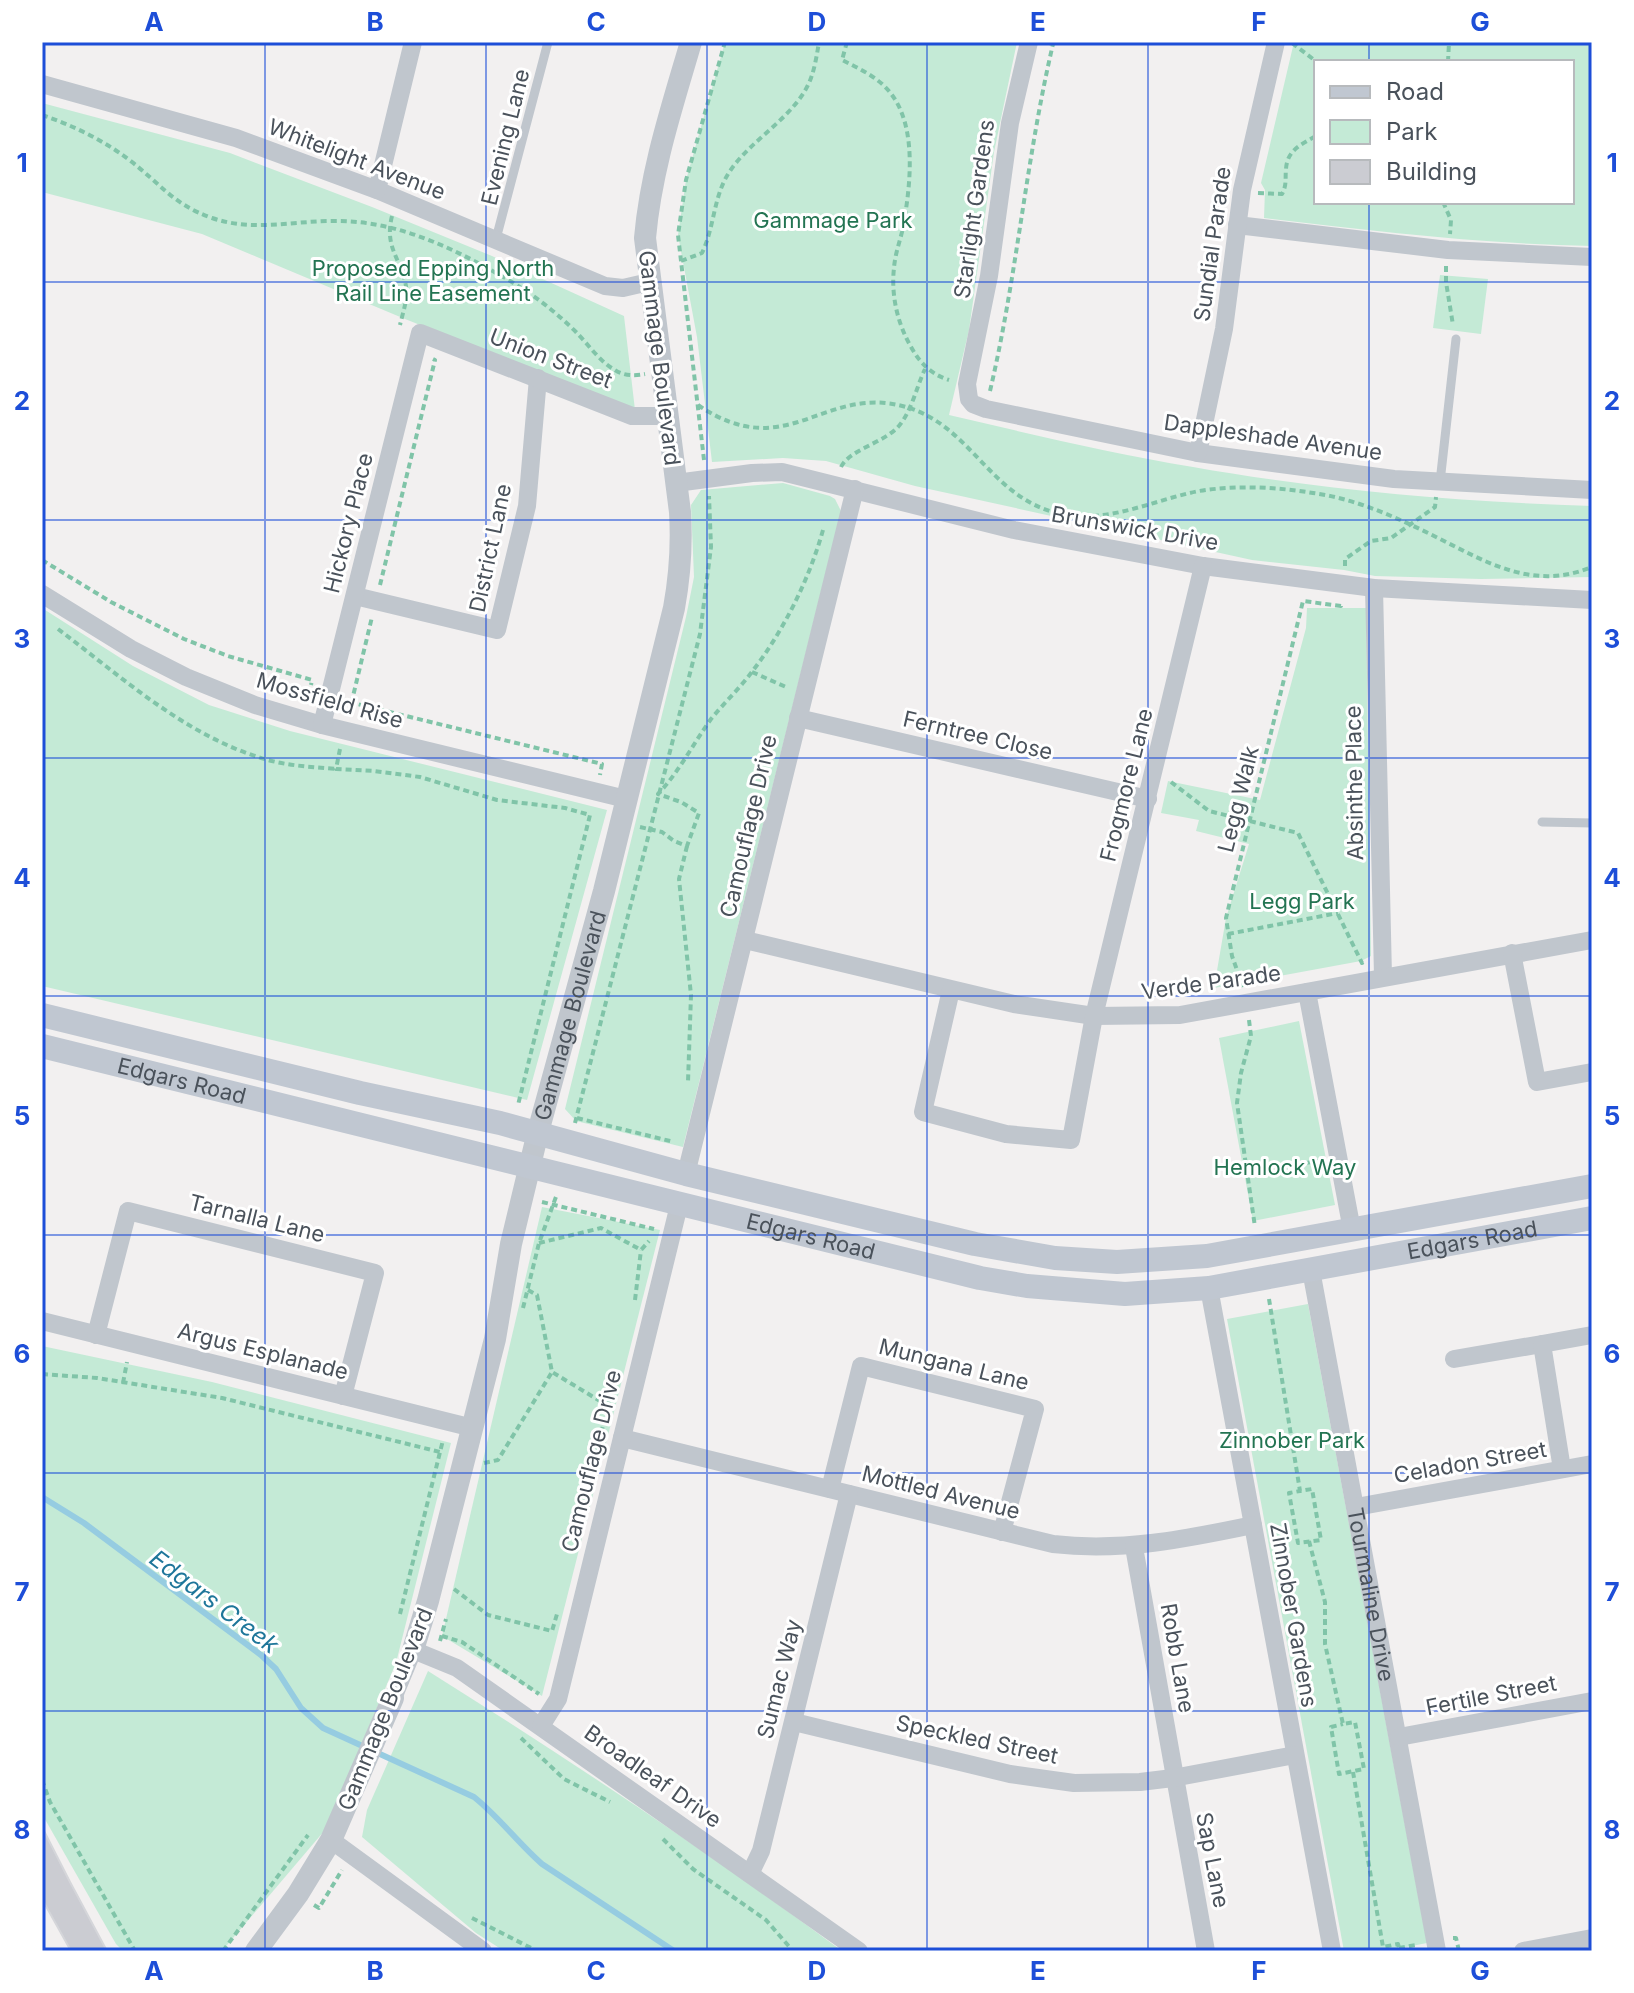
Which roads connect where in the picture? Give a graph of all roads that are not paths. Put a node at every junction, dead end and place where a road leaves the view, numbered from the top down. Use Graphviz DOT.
graph roads {
  1 [pos="413,42"];
  2 [pos="548,42"];
  3 [pos="691,42"];
  4 [pos="1029,42"];
  5 [pos="1276,42"];
  6 [pos="42,84"];
  7 [pos="377,190"];
  8 [pos="1237,225"];
  9 [pos="496,239"];
  10 [pos="1592,257"];
  11 [pos="649,282"];
  12 [pos="420,333"];
  13 [pos="1456,339"];
  14 [pos="538,378"];
  15 [pos="967,384"];
  16 [pos="667,416"];
  17 [pos="1198,453"];
  18 [pos="1440,482"];
  19 [pos="676,483"];
  20 [pos="846,486"];
  21 [pos="1592,490"];
  22 [pos="1203,566"];
  23 [pos="1374,588"];
  24 [pos="42,594"];
  25 [pos="355,596"];
  26 [pos="1592,600"];
  27 [pos="798,718"];
  28 [pos="322,725"];
  29 [pos="626,799"];
  30 [pos="1148,799"];
  31 [pos="1542,822"];
  32 [pos="1592,823"];
  33 [pos="745,940"];
  34 [pos="1592,940"];
  35 [pos="1512,953"];
  36 [pos="1382,967"];
  37 [pos="951,990"];
  38 [pos="1307,992"];
  39 [pos="42,1015"];
  40 [pos="1094,1016"];
  41 [pos="42,1046"];
  42 [pos="1592,1072"];
  43 [pos="538,1132"];
  44 [pos="530,1167"];
  45 [pos="686,1174"];
  46 [pos="1592,1186"];
  47 [pos="679,1205"];
  48 [pos="1592,1218"];
  49 [pos="1352,1230"];
  50 [pos="1304,1239"];
  51 [pos="1358,1262"];
  52 [pos="1311,1270"];
  53 [pos="1209,1288"];
  54 [pos="42,1321"];
  55 [pos="96,1335"];
  56 [pos="1592,1335"];
  57 [pos="1542,1344"];
  58 [pos="1454,1359"];
  59 [pos="343,1396"];
  60 [pos="473,1428"];
  61 [pos="622,1438"];
  62 [pos="1592,1464"];
  63 [pos="1562,1469"];
  64 [pos="830,1489"];
  65 [pos="849,1494"];
  66 [pos="1356,1507"];
  67 [pos="1253,1525"];
  68 [pos="1002,1532"];
  69 [pos="1134,1547"];
  70 [pos="413,1650"];
  71 [pos="393,1698"];
  72 [pos="1592,1701"];
  73 [pos="794,1722"];
  74 [pos="541,1726"];
  75 [pos="1399,1737"];
  76 [pos="1295,1755"];
  77 [pos="1173,1778"];
  78 [pos="330,1842"];
  79 [pos="750,1874"];
  80 [pos="1592,1938"];
  81 [pos="256,1951"];
  82 [pos="483,1951"];
  83 [pos="859,1951"];
  84 [pos="1206,1951"];
  85 [pos="1332,1951"];
  86 [pos="1437,1951"];
  87 [pos="1524,1951"];
  1 -- 7 [label="street"];
  2 -- 9 [label="lane, Evening Lane"];
  3 -- 11 [label="street, Gammage Boulevard"];
  4 -- 15 [label="street, Starlight Gardens"];
  5 -- 8 [label="street, Sundial Parade"];
  6 -- 7 [label="street, Whitelight Avenue"];
  7 -- 9 [label="street, Whitelight Avenue"];
  8 -- 10 [label="street"];
  8 -- 17 [label="street, Sundial Parade"];
  9 -- 11 [label="street, Whitelight Avenue"];
  11 -- 16 [label="street, Gammage Boulevard"];
  12 -- 14 [label="street, Union Street"];
  12 -- 25 [label="street, Hickory Place"];
  13 -- 18 [label="lane"];
  14 -- 16 [label="street, Union Street"];
  14 -- 25 [label="street, District Lane"];
  15 -- 17 [label="street, Dappleshade Avenue"];
  16 -- 19 [label="street, Gammage Boulevard"];
  17 -- 18 [label="street, Dappleshade Avenue"];
  18 -- 21 [label="street, Dappleshade Avenue"];
  19 -- 20 [label="street, Brunswick Drive"];
  19 -- 29 [label="street, Gammage Boulevard"];
  20 -- 22 [label="street, Brunswick Drive"];
  20 -- 27 [label="street, Camouflage Drive"];
  22 -- 23 [label="street, Brunswick Drive"];
  22 -- 30 [label="street, Frogmore Lane"];
  23 -- 26 [label="street, Brunswick Drive"];
  23 -- 36 [label="street, Absinthe Place"];
  24 -- 28 [label="street, Mossfield Rise"];
  25 -- 28 [label="street, Hickory Place"];
  27 -- 30 [label="street, Ferntree Close"];
  27 -- 33 [label="street, Camouflage Drive"];
  28 -- 29 [label="street, Mossfield Rise"];
  29 -- 43 [label="street, Gammage Boulevard"];
  30 -- 40 [label="street, Frogmore Lane"];
  31 -- 32 [label="lane"];
  33 -- 37 [label="street, Verde Parade"];
  33 -- 45 [label="street, Camouflage Drive"];
  34 -- 35 [label="street, Verde Parade"];
  35 -- 36 [label="street, Verde Parade"];
  35 -- 42 [label="street"];
  36 -- 38 [label="street, Verde Parade"];
  37 -- 40 [label="street, Verde Parade"];
  37 -- 40 [label="street, Frogmore Lane"];
  38 -- 40 [label="street, Verde Parade"];
  38 -- 49 [label="street"];
  39 -- 43 [label="main road, Edgars Road"];
  41 -- 44 [label="main road, Edgars Road"];
  43 -- 44 [label="street, Gammage Boulevard"];
  43 -- 45 [label="main road, Edgars Road"];
  44 -- 47 [label="main road, Edgars Road"];
  44 -- 60 [label="street, Gammage Boulevard"];
  45 -- 50 [label="main road, Edgars Road"];
  46 -- 49 [label="main road, Edgars Road"];
  47 -- 53 [label="main road, Edgars Road"];
  47 -- 61 [label="street, Camouflage Drive"];
  48 -- 51 [label="main road, Edgars Road"];
  49 -- 50 [label="main road, Edgars Road"];
  49 -- 51 [label="street"];
  50 -- 52 [label="street, Tourmaline Drive"];
  51 -- 52 [label="main road, Edgars Road"];
  52 -- 53 [label="main road, Edgars Road"];
  52 -- 66 [label="street, Tourmaline Drive"];
  53 -- 67 [label="street, Zinnober Gardens"];
  54 -- 55 [label="street, Argus Esplanade"];
  55 -- 59 [label="street, Argus Esplanade"];
  55 -- 59 [label="street, Tarnalla Lane"];
  56 -- 57 [label="street"];
  57 -- 58 [label="street"];
  57 -- 63 [label="street"];
  59 -- 60 [label="street, Argus Esplanade"];
  60 -- 70 [label="street, Gammage Boulevard"];
  61 -- 64 [label="street, Mottled Avenue"];
  61 -- 74 [label="street, Camouflage Drive"];
  62 -- 63 [label="street, Celadon Street"];
  63 -- 66 [label="street, Celadon Street"];
  64 -- 65 [label="street, Mottled Avenue"];
  64 -- 68 [label="street, Mungana Lane"];
  65 -- 68 [label="street, Mottled Avenue"];
  65 -- 73 [label="street, Sumac Way"];
  66 -- 75 [label="street, Tourmaline Drive"];
  67 -- 69 [label="street, Mottled Avenue"];
  67 -- 76 [label="street, Zinnober Gardens"];
  68 -- 69 [label="street, Mottled Avenue"];
  69 -- 77 [label="street, Robb Lane"];
  70 -- 71 [label="street, Gammage Boulevard"];
  70 -- 74 [label="street, Broadleaf Drive"];
  71 -- 78 [label="street, Gammage Boulevard"];
  72 -- 75 [label="street, Fertile Street"];
  73 -- 77 [label="street, Speckled Street"];
  73 -- 79 [label="street, Sumac Way"];
  74 -- 79 [label="street, Broadleaf Drive"];
  75 -- 86 [label="street, Tourmaline Drive"];
  76 -- 77 [label="street, Speckled Street"];
  76 -- 85 [label="street, Zinnober Gardens"];
  77 -- 84 [label="street, Sap Lane"];
  78 -- 81 [label="street, Gammage Boulevard"];
  78 -- 82 [label="street"];
  79 -- 83 [label="street, Broadleaf Drive"];
  80 -- 87 [label="street"];
}
